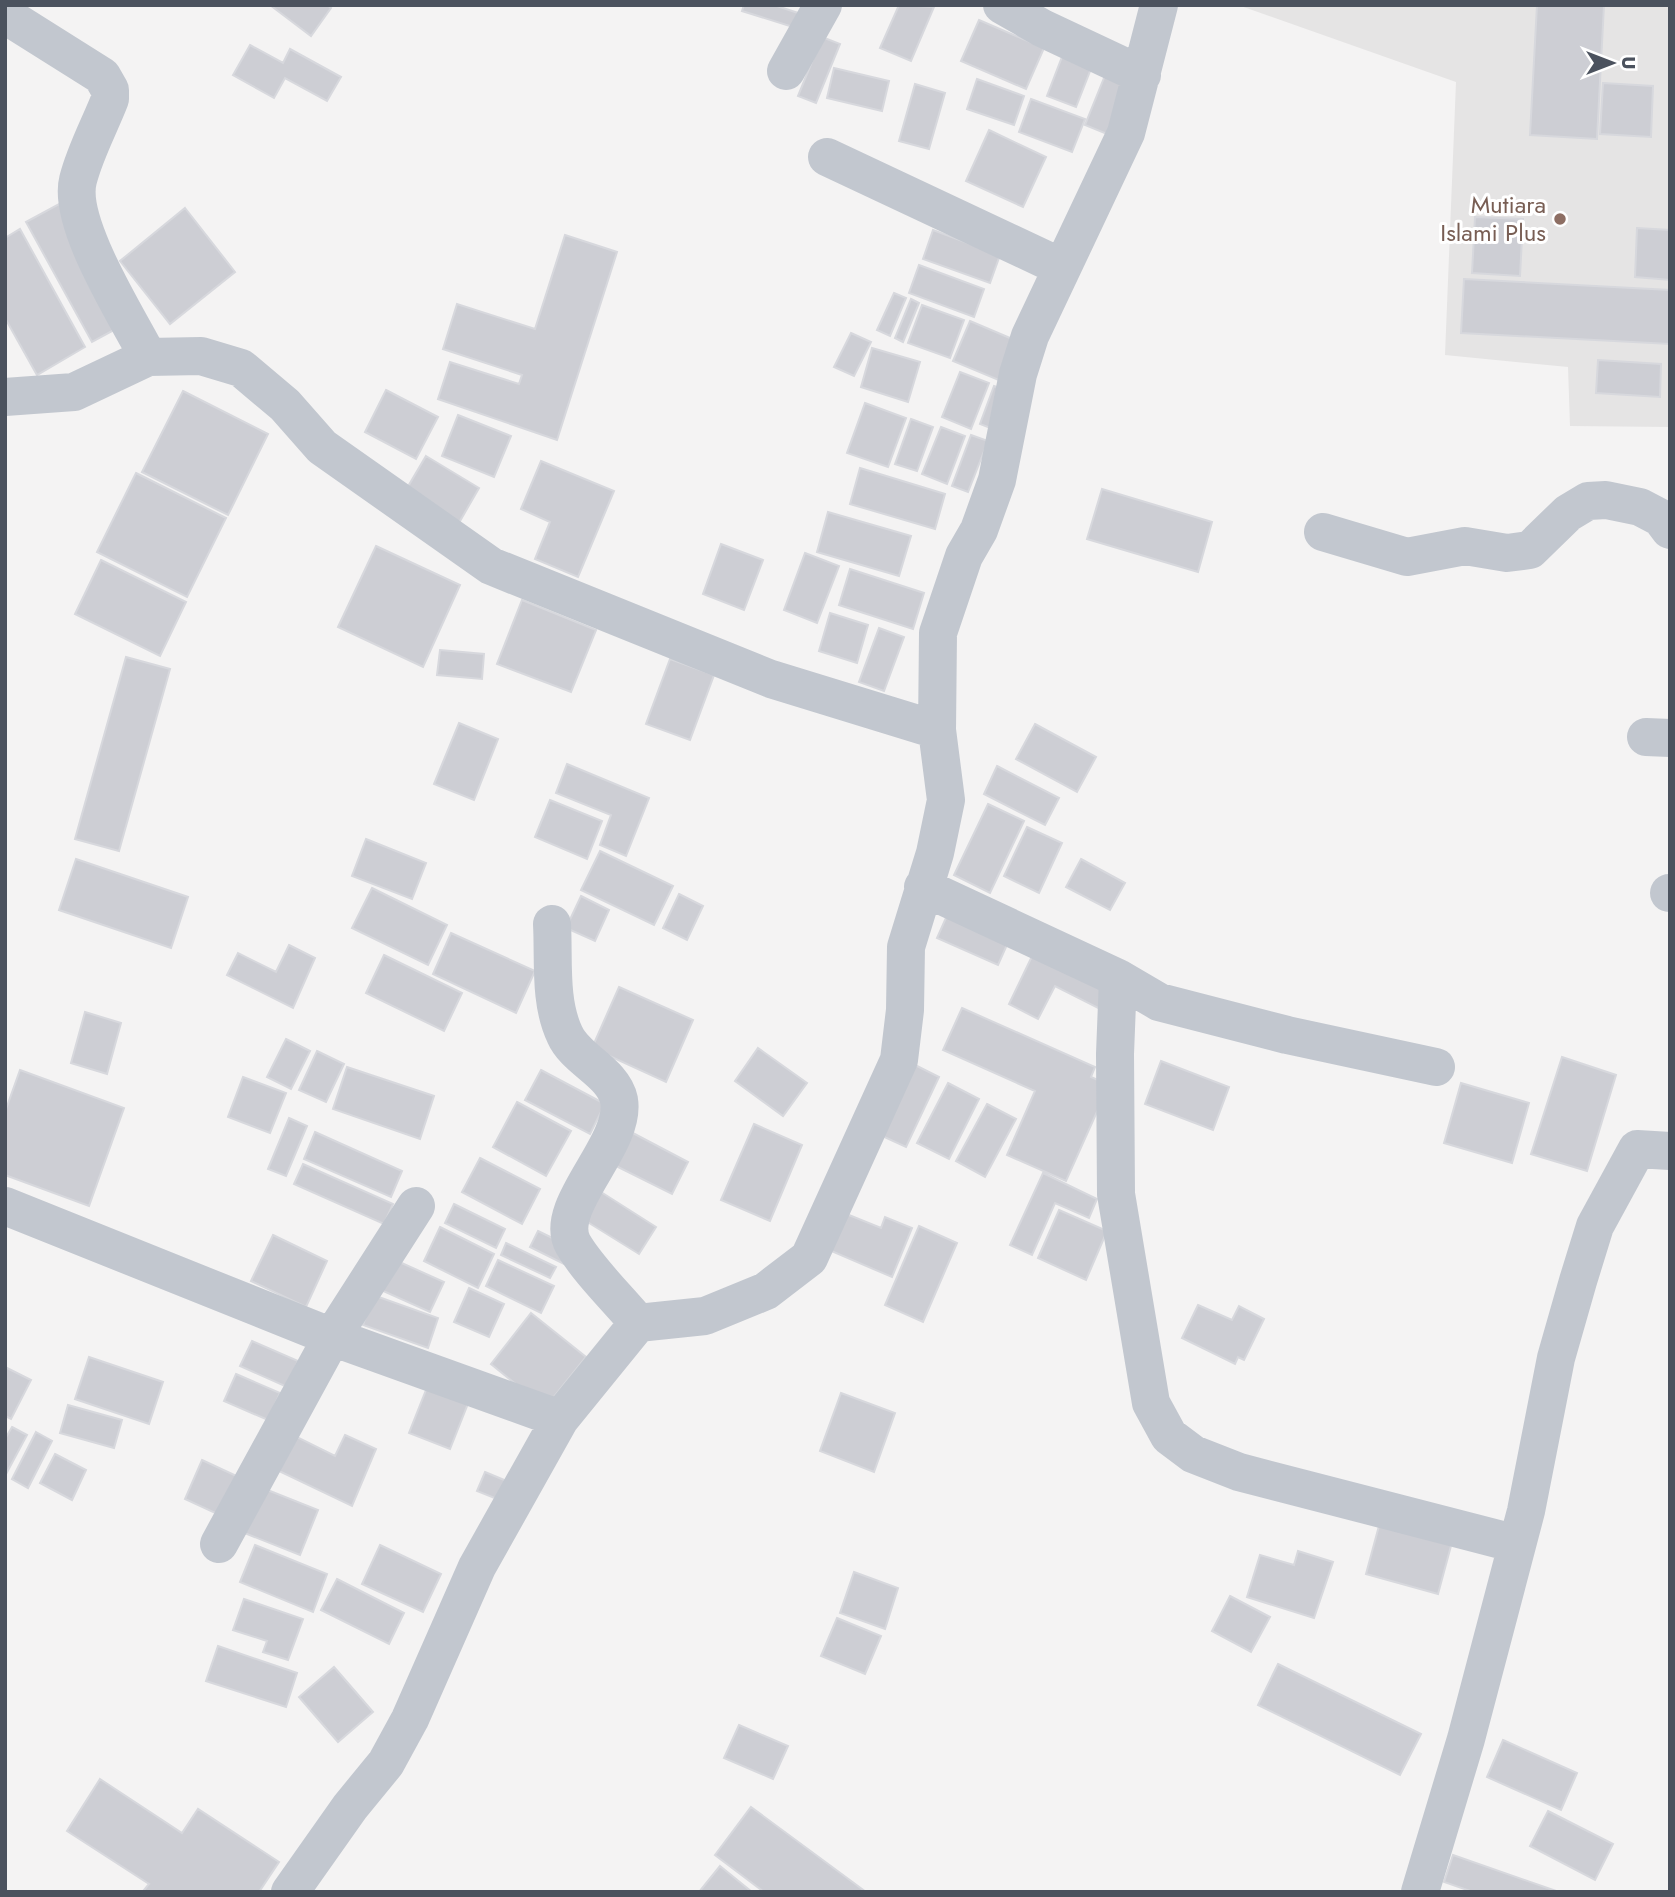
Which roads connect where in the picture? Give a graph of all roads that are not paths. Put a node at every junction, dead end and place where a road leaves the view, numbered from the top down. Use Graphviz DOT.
graph roads {
  1 [pos="823,5"];
  2 [pos="1002,5"];
  3 [pos="1159,5"];
  4 [pos="5,15"];
  5 [pos="786,71"];
  6 [pos="1142,75"];
  7 [pos="827,157"];
  8 [pos="1061,267"];
  9 [pos="148,357"];
  10 [pos="5,397"];
  11 [pos="1670,530"];
  12 [pos="1323,532"];
  13 [pos="937,730"];
  14 [pos="923,887"];
  15 [pos="552,924"];
  16 [pos="1118,978"];
  17 [pos="1436,1067"];
  18 [pos="1670,1151"];
  19 [pos="5,1206"];
  20 [pos="416,1206"];
  21 [pos="638,1323"];
  22 [pos="332,1337"];
  23 [pos="560,1419"];
  24 [pos="219,1544"];
  25 [pos="1517,1544"];
  26 [pos="290,1892"];
  27 [pos="1420,1892"];
  1 -- 5 [label="street"];
  2 -- 6 [label="street"];
  3 -- 6 [label="street"];
  4 -- 9 [label="street"];
  6 -- 8 [label="street"];
  7 -- 8 [label="street"];
  8 -- 13 [label="street"];
  9 -- 10 [label="street"];
  9 -- 13 [label="street"];
  11 -- 12 [label="street"];
  13 -- 14 [label="street"];
  14 -- 16 [label="street"];
  14 -- 21 [label="street"];
  15 -- 21 [label="street"];
  16 -- 17 [label="street"];
  16 -- 25 [label="street"];
  18 -- 25 [label="street"];
  19 -- 22 [label="street"];
  20 -- 22 [label="street"];
  21 -- 23 [label="street"];
  22 -- 23 [label="street"];
  22 -- 24 [label="street"];
  23 -- 26 [label="street"];
  25 -- 27 [label="street"];
}
